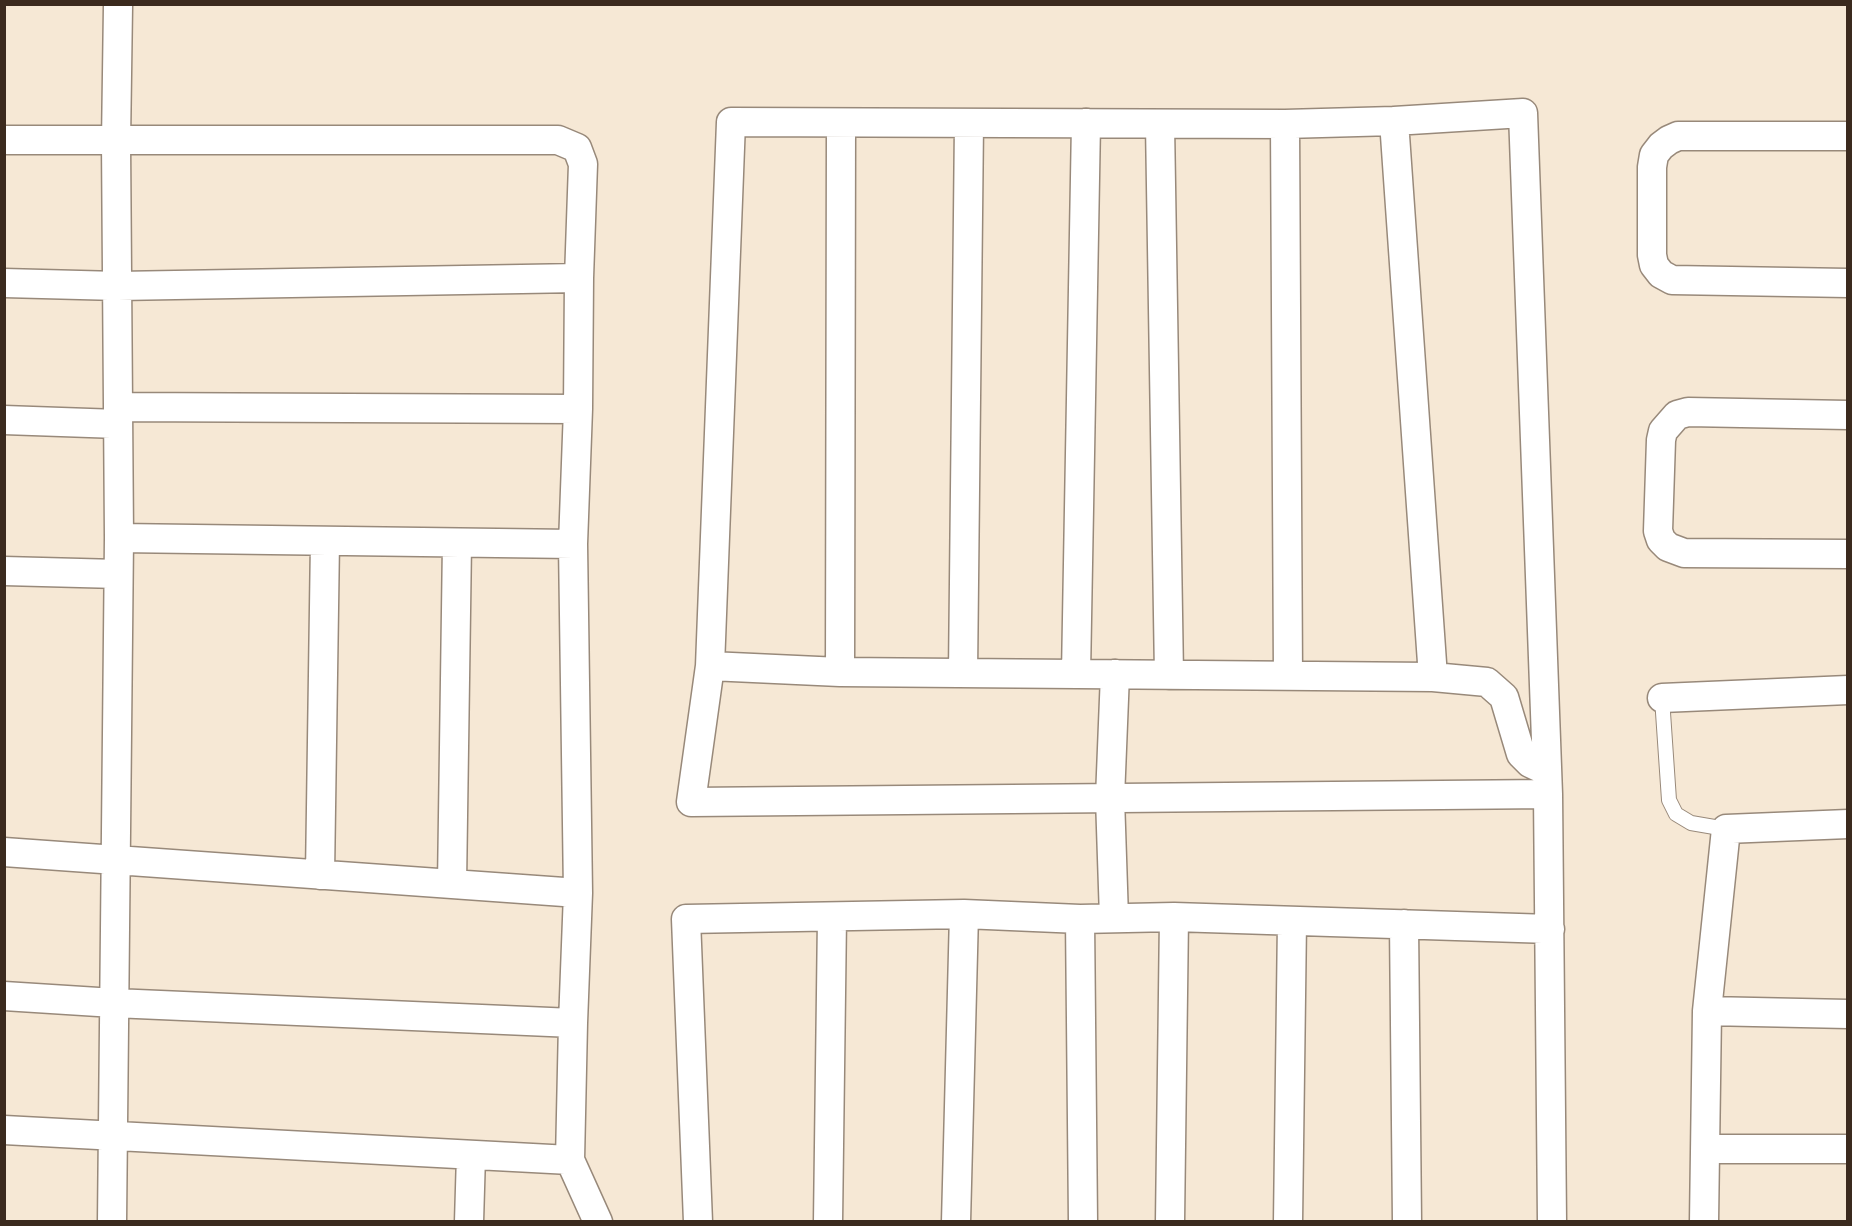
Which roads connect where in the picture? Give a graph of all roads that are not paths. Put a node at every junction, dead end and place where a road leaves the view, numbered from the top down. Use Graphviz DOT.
graph roads {
  1 [pos="118,6"];
  2 [pos="1394,121"];
  3 [pos="840,123"];
  4 [pos="969,123"];
  5 [pos="1086,123"];
  6 [pos="1160,124"];
  7 [pos="1285,124"];
  8 [pos="1848,136"];
  9 [pos="4,140"];
  10 [pos="116,142"];
  11 [pos="579,278"];
  12 [pos="4,283"];
  13 [pos="1848,283"];
  14 [pos="118,286"];
  15 [pos="578,409"];
  16 [pos="118,415"];
  17 [pos="1848,415"];
  18 [pos="4,420"];
  19 [pos="119,538"];
  20 [pos="326,541"];
  21 [pos="457,543"];
  22 [pos="573,544"];
  23 [pos="1848,554"];
  24 [pos="4,571"];
  25 [pos="118,574"];
  26 [pos="710,666"];
  27 [pos="840,672"];
  28 [pos="963,673"];
  29 [pos="1076,674"];
  30 [pos="1115,674"];
  31 [pos="1169,675"];
  32 [pos="1288,676"];
  33 [pos="1433,677"];
  34 [pos="1848,690"];
  35 [pos="1662,698"];
  36 [pos="1547,782"];
  37 [pos="1110,798"];
  38 [pos="1848,824"];
  39 [pos="1726,830"];
  40 [pos="4,852"];
  41 [pos="115,860"];
  42 [pos="320,875"];
  43 [pos="452,884"];
  44 [pos="578,893"];
  45 [pos="964,914"];
  46 [pos="832,917"];
  47 [pos="1174,917"];
  48 [pos="1114,918"];
  49 [pos="1080,919"];
  50 [pos="1292,921"];
  51 [pos="1404,924"];
  52 [pos="1550,929"];
  53 [pos="4,996"];
  54 [pos="114,1004"];
  55 [pos="1707,1011"];
  56 [pos="1848,1014"];
  57 [pos="573,1023"];
  58 [pos="4,1130"];
  59 [pos="112,1136"];
  60 [pos="1706,1149"];
  61 [pos="1848,1149"];
  62 [pos="471,1155"];
  63 [pos="570,1160"];
  64 [pos="112,1221"];
  65 [pos="469,1221"];
  66 [pos="598,1221"];
  67 [pos="698,1221"];
  68 [pos="828,1221"];
  69 [pos="956,1221"];
  70 [pos="1083,1221"];
  71 [pos="1170,1221"];
  72 [pos="1288,1221"];
  73 [pos="1407,1221"];
  74 [pos="1552,1221"];
  75 [pos="1704,1221"];
  1 -- 10 [label="street"];
  2 -- 7 [label="street"];
  2 -- 33 [label="street"];
  2 -- 36 [label="street"];
  3 -- 4 [label="street"];
  3 -- 26 [label="street"];
  3 -- 27 [label="street"];
  4 -- 5 [label="street"];
  4 -- 28 [label="street"];
  5 -- 6 [label="street"];
  5 -- 29 [label="street"];
  6 -- 7 [label="street"];
  6 -- 31 [label="street"];
  7 -- 32 [label="street"];
  8 -- 13 [label="street"];
  9 -- 10 [label="street"];
  10 -- 11 [label="street"];
  10 -- 14 [label="street"];
  11 -- 14 [label="street"];
  11 -- 15 [label="street"];
  12 -- 14 [label="street"];
  14 -- 16 [label="street"];
  15 -- 16 [label="street"];
  15 -- 22 [label="street"];
  16 -- 18 [label="street"];
  16 -- 19 [label="street"];
  17 -- 23 [label="street"];
  19 -- 20 [label="street"];
  19 -- 25 [label="street"];
  20 -- 21 [label="street"];
  20 -- 42 [label="street"];
  21 -- 22 [label="street"];
  21 -- 43 [label="street"];
  22 -- 44 [label="street"];
  24 -- 25 [label="street"];
  25 -- 41 [label="street"];
  26 -- 27 [label="street"];
  26 -- 37 [label="street"];
  27 -- 28 [label="street"];
  28 -- 29 [label="street"];
  29 -- 30 [label="street"];
  30 -- 31 [label="street"];
  30 -- 37 [label="street"];
  31 -- 32 [label="street"];
  32 -- 33 [label="street"];
  33 -- 36 [label="street"];
  34 -- 35 [label="street"];
  35 -- 39 [label="lane"];
  36 -- 37 [label="street"];
  36 -- 52 [label="street"];
  37 -- 48 [label="street"];
  38 -- 39 [label="street"];
  39 -- 55 [label="street"];
  40 -- 41 [label="street"];
  41 -- 42 [label="street"];
  41 -- 54 [label="street"];
  42 -- 43 [label="street"];
  43 -- 44 [label="street"];
  44 -- 57 [label="street"];
  45 -- 46 [label="street"];
  45 -- 49 [label="street"];
  45 -- 69 [label="street"];
  46 -- 67 [label="street"];
  46 -- 68 [label="street"];
  47 -- 48 [label="street"];
  47 -- 50 [label="street"];
  47 -- 71 [label="street"];
  48 -- 49 [label="street"];
  49 -- 70 [label="street"];
  50 -- 51 [label="street"];
  50 -- 72 [label="street"];
  51 -- 52 [label="street"];
  51 -- 73 [label="street"];
  52 -- 74 [label="street"];
  53 -- 54 [label="street"];
  54 -- 57 [label="street"];
  54 -- 59 [label="street"];
  55 -- 56 [label="street"];
  55 -- 60 [label="street"];
  57 -- 63 [label="street"];
  58 -- 59 [label="street"];
  59 -- 62 [label="street"];
  59 -- 64 [label="street"];
  60 -- 61 [label="street"];
  60 -- 75 [label="street"];
  62 -- 63 [label="street"];
  62 -- 65 [label="street"];
  63 -- 66 [label="street"];
}
